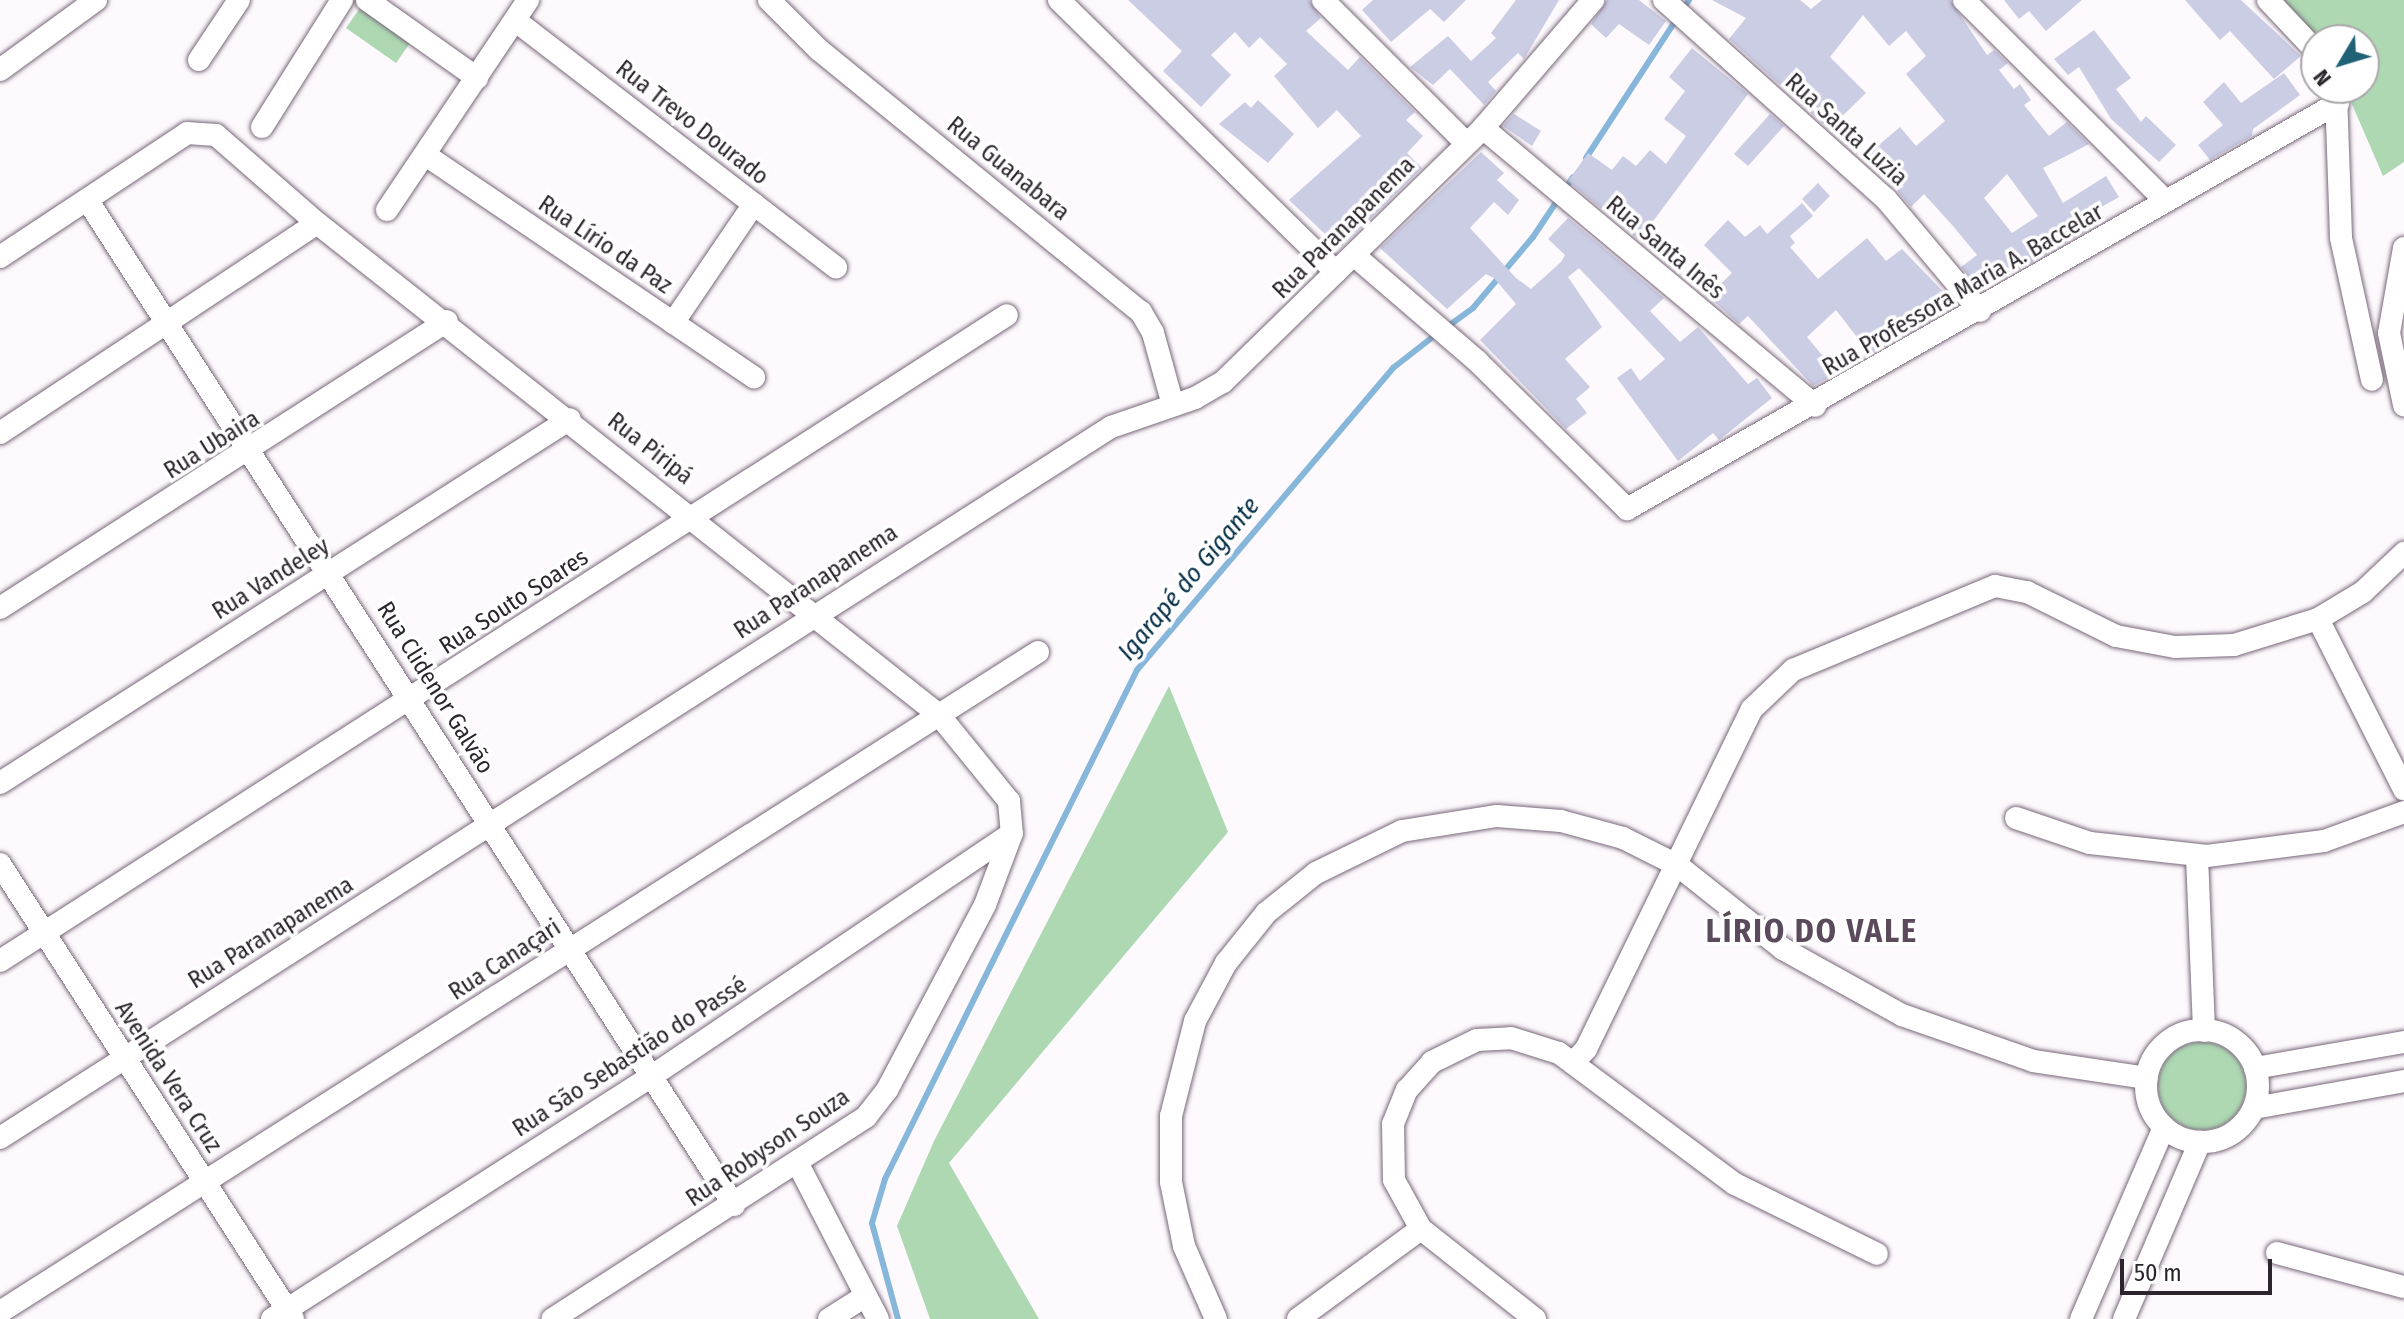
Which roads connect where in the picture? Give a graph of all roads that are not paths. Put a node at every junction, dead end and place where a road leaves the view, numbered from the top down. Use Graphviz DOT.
graph roads {
  1 [pos="96,0"];
  2 [pos="239,0"];
  3 [pos="342,0"];
  4 [pos="367,0"];
  5 [pos="528,0"];
  6 [pos="769,0"];
  7 [pos="1059,0"];
  8 [pos="1593,0"];
  9 [pos="1964,0"];
  10 [pos="2268,0"];
  11 [pos="1332,3"];
  12 [pos="1671,6"];
  13 [pos="516,21"];
  14 [pos="2300,34"];
  15 [pos="199,60"];
  16 [pos="0,70"];
  17 [pos="477,78"];
  18 [pos="2322,104"];
  19 [pos="2337,104"];
  20 [pos="262,127"];
  21 [pos="1474,136"];
  22 [pos="427,156"];
  23 [pos="88,201"];
  24 [pos="2166,201"];
  25 [pos="754,204"];
  26 [pos="387,210"];
  27 [pos="317,223"];
  28 [pos="2404,248"];
  29 [pos="1355,256"];
  30 [pos="0,257"];
  31 [pos="836,267"];
  32 [pos="1336,272"];
  33 [pos="1980,311"];
  34 [pos="1007,315"];
  35 [pos="447,321"];
  36 [pos="673,323"];
  37 [pos="167,324"];
  38 [pos="754,377"];
  39 [pos="2372,380"];
  40 [pos="1173,405"];
  41 [pos="2404,405"];
  42 [pos="1815,406"];
  43 [pos="570,419"];
  44 [pos="0,433"];
  45 [pos="251,452"];
  46 [pos="694,516"];
  47 [pos="2404,553"];
  48 [pos="330,572"];
  49 [pos="0,608"];
  50 [pos="814,613"];
  51 [pos="2318,619"];
  52 [pos="1038,652"];
  53 [pos="412,698"];
  54 [pos="939,715"];
  55 [pos="0,783"];
  56 [pos="2404,789"];
  57 [pos="2404,812"];
  58 [pos="2016,818"];
  59 [pos="491,824"];
  60 [pos="1012,833"];
  61 [pos="2197,856"];
  62 [pos="0,864"];
  63 [pos="1677,865"];
  64 [pos="44,933"];
  65 [pos="572,948"];
  66 [pos="0,961"];
  67 [pos="2204,1031"];
  68 [pos="2404,1042"];
  69 [pos="125,1057"];
  70 [pos="1573,1063"];
  71 [pos="2255,1068"];
  72 [pos="652,1076"];
  73 [pos="2147,1078"];
  74 [pos="2404,1081"];
  75 [pos="2254,1108"];
  76 [pos="2164,1127"];
  77 [pos="0,1138"];
  78 [pos="2200,1142"];
  79 [pos="798,1164"];
  80 [pos="205,1183"];
  81 [pos="734,1205"];
  82 [pos="1421,1229"];
  83 [pos="2277,1253"];
  84 [pos="1877,1254"];
  85 [pos="2404,1287"];
  86 [pos="864,1297"];
  87 [pos="0,1312"];
  88 [pos="284,1316"];
  89 [pos="553,1319"];
  90 [pos="829,1319"];
  91 [pos="878,1319"];
  92 [pos="1216,1319"];
  93 [pos="1298,1319"];
  94 [pos="1535,1319"];
  95 [pos="2081,1319"];
  96 [pos="2124,1319"];
  1 -- 16 [label="street"];
  2 -- 15 [label="street"];
  3 -- 20 [label="street"];
  4 -- 17 [label="street"];
  5 -- 13 [label="street"];
  6 -- 40 [label="street, Rua Guanabara"];
  7 -- 32 [label="street"];
  8 -- 21 [label="street, Rua Paranapanema"];
  9 -- 24 [label="street"];
  10 -- 14 [label="street"];
  11 -- 21 [label="street, Rua Santa Inês"];
  12 -- 33 [label="street, Rua Santa Luzia"];
  13 -- 17 [label="street"];
  13 -- 25 [label="street, Rua Trevo Dourado"];
  17 -- 22 [label="street"];
  18 -- 24 [label="street, Rua Professora Maria A. Baccelar"];
  19 -- 39 [label="street"];
  21 -- 29 [label="street, Rua Paranapanema"];
  21 -- 42 [label="street, Rua Santa Inês"];
  22 -- 26 [label="street"];
  22 -- 36 [label="street, Rua Lírio da Paz"];
  23 -- 27 [label="street, Rua Piripá"];
  23 -- 30 [label="street"];
  23 -- 37 [label="street, Rua Clidenor Galvão"];
  24 -- 33 [label="street, Rua Professora Maria A. Baccelar"];
  25 -- 31 [label="street, Rua Trevo Dourado"];
  25 -- 36 [label="street"];
  27 -- 35 [label="street, Rua Piripá"];
  27 -- 37 [label="street"];
  28 -- 41 [label="street"];
  29 -- 32 [label="street, Rua Paranapanema"];
  29 -- 42 [label="street, Rua Professora Maria A. Baccelar"];
  32 -- 40 [label="street, Rua Paranapanema"];
  33 -- 42 [label="street, Rua Professora Maria A. Baccelar"];
  34 -- 46 [label="street, Rua Souto Soares"];
  35 -- 43 [label="street, Rua Piripá"];
  35 -- 45 [label="street, Rua Ubaira"];
  36 -- 38 [label="street, Rua Lírio da Paz"];
  37 -- 44 [label="street"];
  37 -- 45 [label="street, Rua Clidenor Galvão"];
  40 -- 50 [label="street, Rua Paranapanema"];
  43 -- 46 [label="street, Rua Piripá"];
  43 -- 48 [label="street, Rua Vandeley"];
  45 -- 48 [label="street, Rua Clidenor Galvão"];
  45 -- 49 [label="street, Rua Ubaira"];
  46 -- 50 [label="street, Rua Piripá"];
  46 -- 53 [label="street, Rua Souto Soares"];
  47 -- 51 [label="street"];
  48 -- 53 [label="street, Rua Clidenor Galvão"];
  48 -- 55 [label="street, Rua Vandeley"];
  50 -- 54 [label="street, Rua Piripá"];
  50 -- 59 [label="street, Rua Paranapanema"];
  51 -- 56 [label="street"];
  51 -- 63 [label="street"];
  52 -- 54 [label="street, Rua Canaçari"];
  53 -- 59 [label="street, Rua Clidenor Galvão"];
  53 -- 64 [label="street, Rua Souto Soares"];
  54 -- 60 [label="street, Rua Piripá"];
  54 -- 65 [label="street, Rua Canaçari"];
  57 -- 61 [label="street"];
  58 -- 61 [label="street"];
  59 -- 65 [label="street, Rua Clidenor Galvão"];
  59 -- 69 [label="street, Rua Paranapanema"];
  60 -- 72 [label="street, Rua São Sebastião do Passé"];
  60 -- 79 [label="street, Rua Robyson Souza"];
  61 -- 67 [label="street"];
  62 -- 64 [label="street, Avenida Vera Cruz"];
  63 -- 70 [label="street"];
  63 -- 73 [label="street"];
  63 -- 92 [label="street"];
  64 -- 66 [label="street, Rua Souto Soares"];
  64 -- 69 [label="street, Avenida Vera Cruz"];
  65 -- 72 [label="street, Rua Clidenor Galvão"];
  65 -- 80 [label="street, Rua Canaçari"];
  67 -- 71 [label="street"];
  67 -- 73 [label="street"];
  68 -- 71 [label="street"];
  69 -- 77 [label="street, Rua Paranapanema"];
  69 -- 80 [label="street, Avenida Vera Cruz"];
  70 -- 82 [label="street"];
  70 -- 84 [label="street"];
  71 -- 75 [label="street"];
  72 -- 81 [label="street, Rua Clidenor Galvão"];
  72 -- 88 [label="street, Rua São Sebastião do Passé"];
  73 -- 76 [label="street"];
  74 -- 75 [label="street"];
  75 -- 78 [label="street"];
  76 -- 78 [label="street"];
  76 -- 95 [label="street"];
  78 -- 96 [label="street"];
  79 -- 81 [label="street, Rua Robyson Souza"];
  79 -- 86 [label="street"];
  80 -- 87 [label="street, Rua Canaçari"];
  80 -- 88 [label="street, Avenida Vera Cruz"];
  81 -- 89 [label="street, Rua Robyson Souza"];
  82 -- 93 [label="street"];
  82 -- 94 [label="street"];
  83 -- 85 [label="street"];
  86 -- 90 [label="street"];
  86 -- 91 [label="street"];
}
